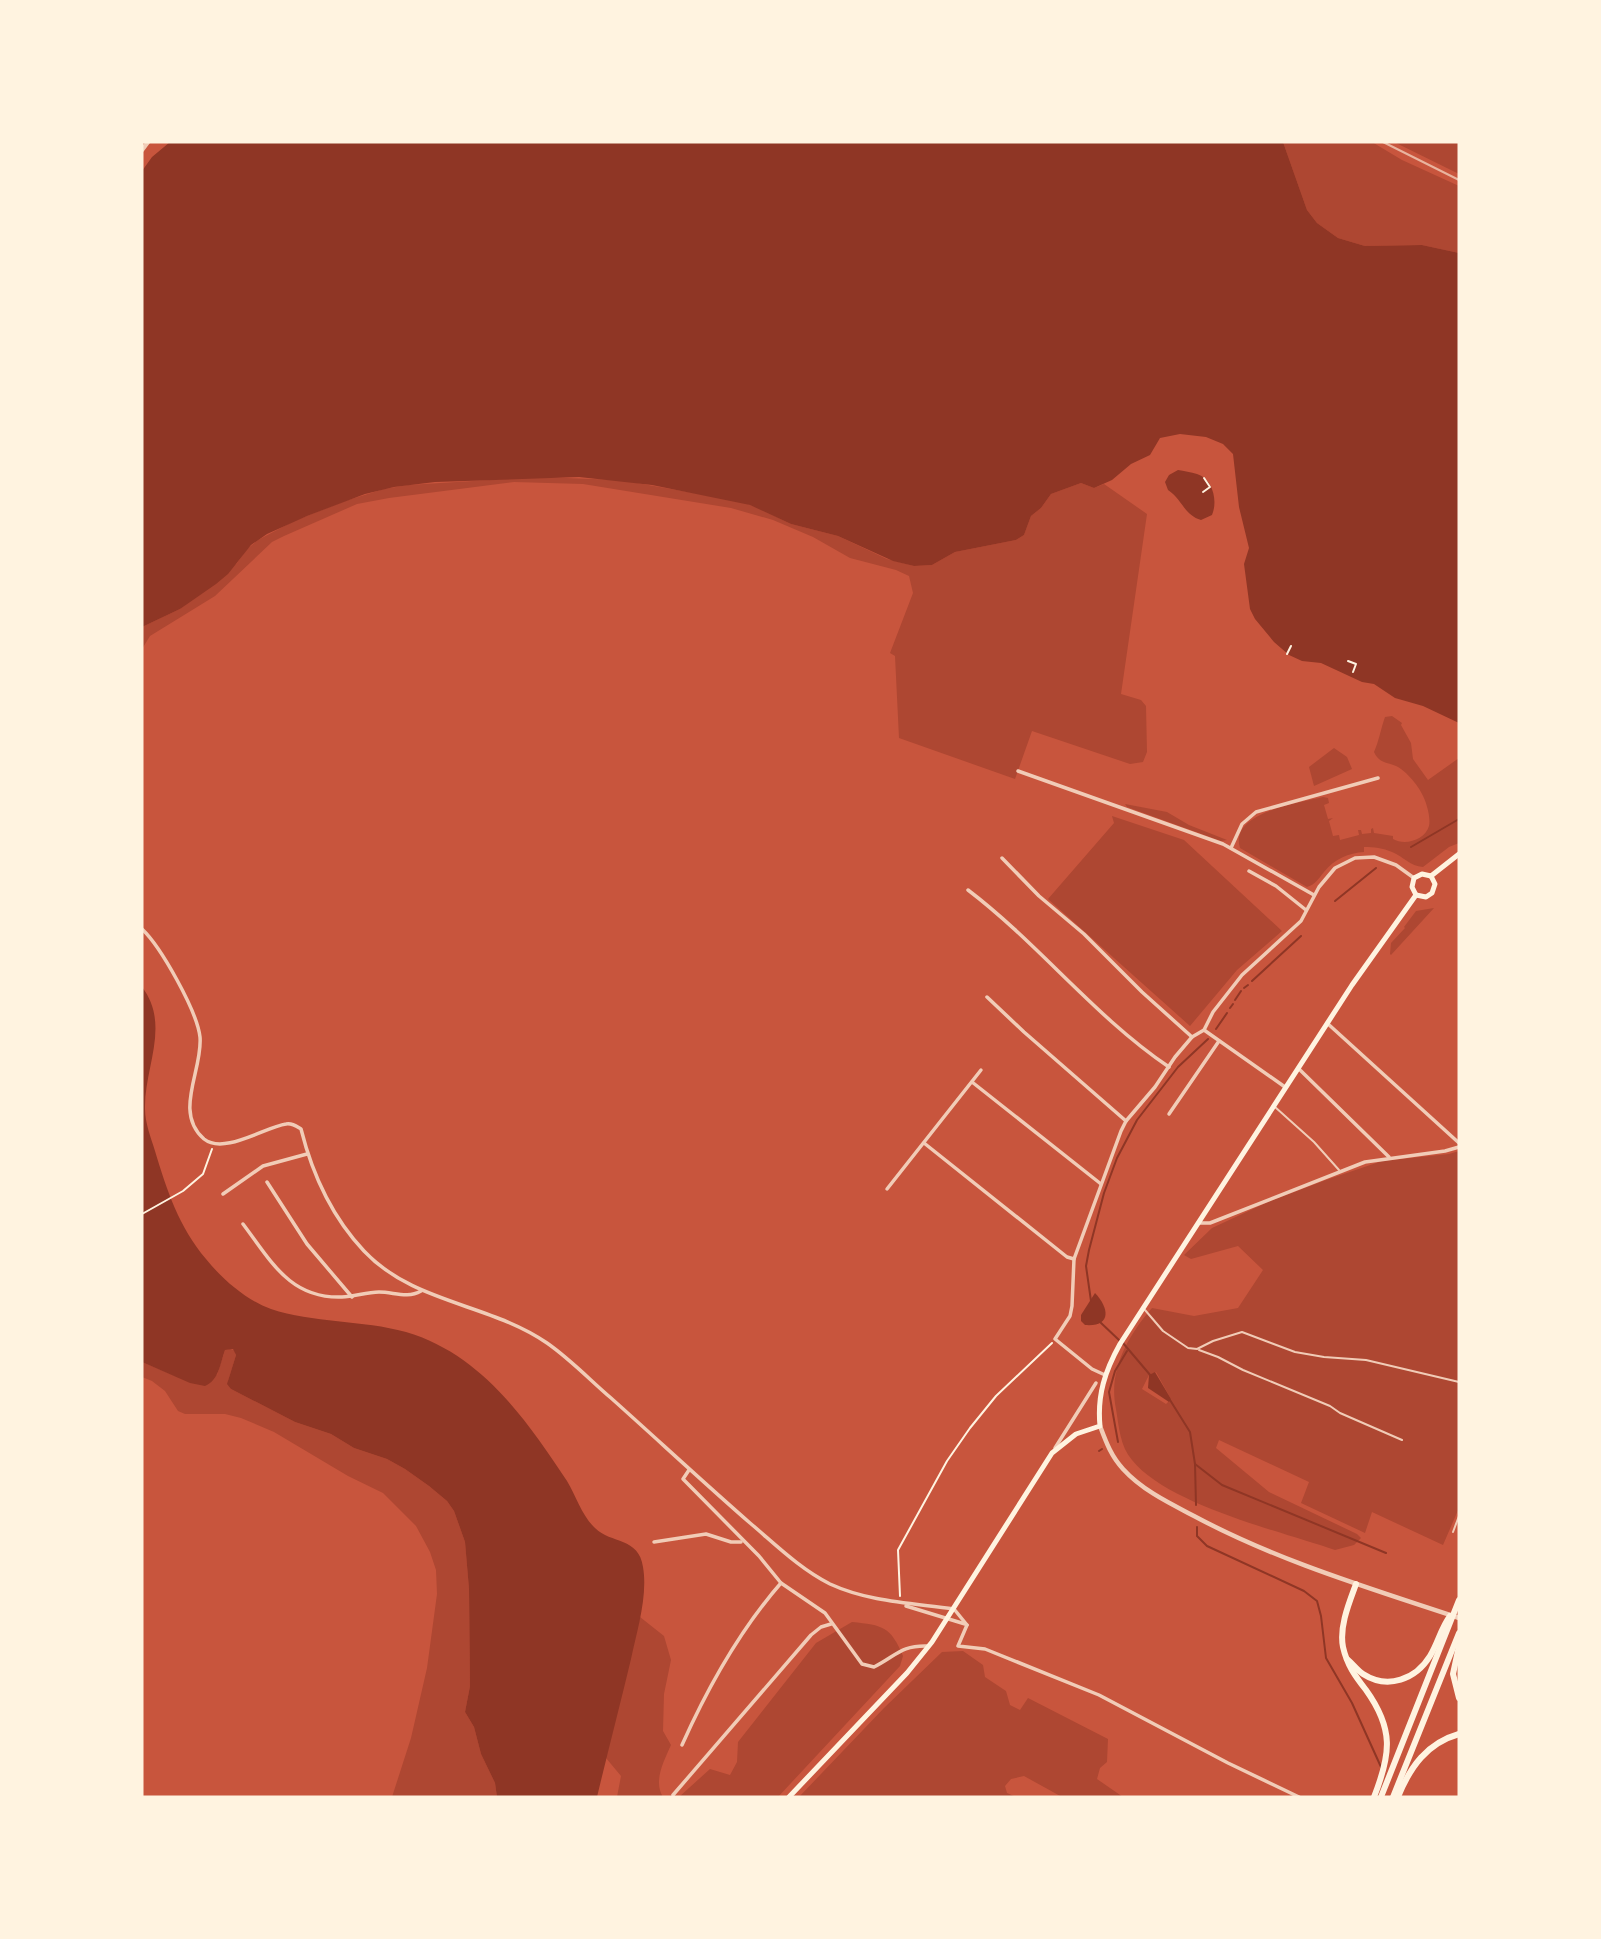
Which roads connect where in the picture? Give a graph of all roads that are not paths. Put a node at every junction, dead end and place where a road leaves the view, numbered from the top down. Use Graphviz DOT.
graph roads {
  1 [pos="148,142"];
  2 [pos="142,150"];
  3 [pos="1018,772"];
  4 [pos="1378,778"];
  5 [pos="1231,848"];
  6 [pos="1459,853"];
  7 [pos="1002,858"];
  8 [pos="1249,872"];
  9 [pos="1430,876"];
  10 [pos="1414,878"];
  11 [pos="968,890"];
  12 [pos="1314,895"];
  13 [pos="1416,895"];
  14 [pos="1306,910"];
  15 [pos="142,929"];
  16 [pos="987,997"];
  17 [pos="1327,1023"];
  18 [pos="1204,1030"];
  19 [pos="1192,1037"];
  20 [pos="1219,1041"];
  21 [pos="1169,1067"];
  22 [pos="1298,1068"];
  23 [pos="981,1070"];
  24 [pos="972,1082"];
  25 [pos="1285,1087"];
  26 [pos="1273,1105"];
  27 [pos="1170,1114"];
  28 [pos="1126,1121"];
  29 [pos="924,1143"];
  30 [pos="1459,1145"];
  31 [pos="307,1154"];
  32 [pos="1389,1157"];
  33 [pos="1339,1170"];
  34 [pos="267,1182"];
  35 [pos="1101,1184"];
  36 [pos="887,1189"];
  37 [pos="223,1194"];
  38 [pos="1197,1223"];
  39 [pos="243,1224"];
  40 [pos="1074,1259"];
  41 [pos="421,1291"];
  42 [pos="352,1297"];
  43 [pos="1143,1306"];
  44 [pos="1198,1349"];
  45 [pos="1105,1375"];
  46 [pos="1459,1382"];
  47 [pos="1096,1383"];
  48 [pos="1100,1426"];
  49 [pos="1402,1440"];
  50 [pos="1052,1453"];
  51 [pos="689,1470"];
  52 [pos="1459,1516"];
  53 [pos="1453,1532"];
  54 [pos="654,1542"];
  55 [pos="743,1542"];
  56 [pos="781,1583"];
  57 [pos="1356,1584"];
  58 [pos="1458,1602"];
  59 [pos="900,1604"];
  60 [pos="954,1609"];
  61 [pos="1459,1618"];
  62 [pos="947,1619"];
  63 [pos="831,1624"];
  64 [pos="967,1625"];
  65 [pos="1459,1633"];
  66 [pos="929,1646"];
  67 [pos="1459,1646"];
  68 [pos="1347,1659"];
  69 [pos="1459,1698"];
  70 [pos="1459,1734"];
  71 [pos="682,1745"];
  72 [pos="673,1795"];
  73 [pos="789,1797"];
  74 [pos="1299,1797"];
  75 [pos="1374,1797"];
  76 [pos="1381,1797"];
  77 [pos="1396,1797"];
  1 -- 2 [label="street"];
  3 -- 5 [label="street"];
  4 -- 5 [label="street"];
  5 -- 12 [label="street"];
  6 -- 9 [label="main road"];
  7 -- 19 [label="street"];
  8 -- 14 [label="street"];
  9 -- 10 [label="main road"];
  9 -- 13 [label="main road"];
  10 -- 12 [label="street"];
  10 -- 13 [label="main road"];
  11 -- 21 [label="street"];
  12 -- 14 [label="street"];
  13 -- 17 [label="main road"];
  14 -- 18 [label="street"];
  15 -- 31 [label="street"];
  16 -- 28 [label="street"];
  17 -- 22 [label="main road"];
  17 -- 30 [label="street"];
  18 -- 19 [label="street"];
  18 -- 20 [label="street"];
  19 -- 21 [label="street"];
  20 -- 25 [label="street"];
  20 -- 27 [label="street"];
  21 -- 28 [label="street"];
  22 -- 25 [label="main road"];
  22 -- 32 [label="street"];
  23 -- 24 [label="street"];
  24 -- 29 [label="street"];
  24 -- 35 [label="street"];
  25 -- 26 [label="main road"];
  26 -- 33 [label="lane"];
  26 -- 38 [label="main road"];
  28 -- 35 [label="street"];
  29 -- 36 [label="street"];
  29 -- 40 [label="street"];
  30 -- 32 [label="street"];
  31 -- 37 [label="street"];
  31 -- 41 [label="street"];
  32 -- 33 [label="street"];
  33 -- 38 [label="street"];
  34 -- 42 [label="street"];
  35 -- 40 [label="street"];
  38 -- 43 [label="main road"];
  39 -- 42 [label="street"];
  40 -- 45 [label="street"];
  41 -- 42 [label="street"];
  41 -- 51 [label="street"];
  43 -- 44 [label="lane"];
  43 -- 45 [label="main road"];
  44 -- 46 [label="lane"];
  44 -- 49 [label="lane"];
  45 -- 48 [label="main road"];
  47 -- 50 [label="street"];
  48 -- 50 [label="main road"];
  48 -- 57 [label="street"];
  50 -- 60 [label="main road"];
  51 -- 55 [label="street"];
  51 -- 59 [label="street"];
  52 -- 53 [label="lane"];
  54 -- 55 [label="street"];
  55 -- 56 [label="street"];
  56 -- 63 [label="street"];
  56 -- 71 [label="street"];
  57 -- 61 [label="street"];
  57 -- 68 [label="highway"];
  58 -- 68 [label="highway"];
  58 -- 76 [label="highway"];
  59 -- 60 [label="street"];
  59 -- 62 [label="street"];
  60 -- 62 [label="main road"];
  60 -- 64 [label="street"];
  62 -- 64 [label="street"];
  62 -- 66 [label="main road"];
  63 -- 66 [label="street"];
  63 -- 72 [label="street"];
  64 -- 74 [label="street"];
  65 -- 77 [label="highway"];
  66 -- 73 [label="main road"];
  67 -- 69 [label="highway"];
  68 -- 75 [label="highway"];
  70 -- 77 [label="highway"];
}
